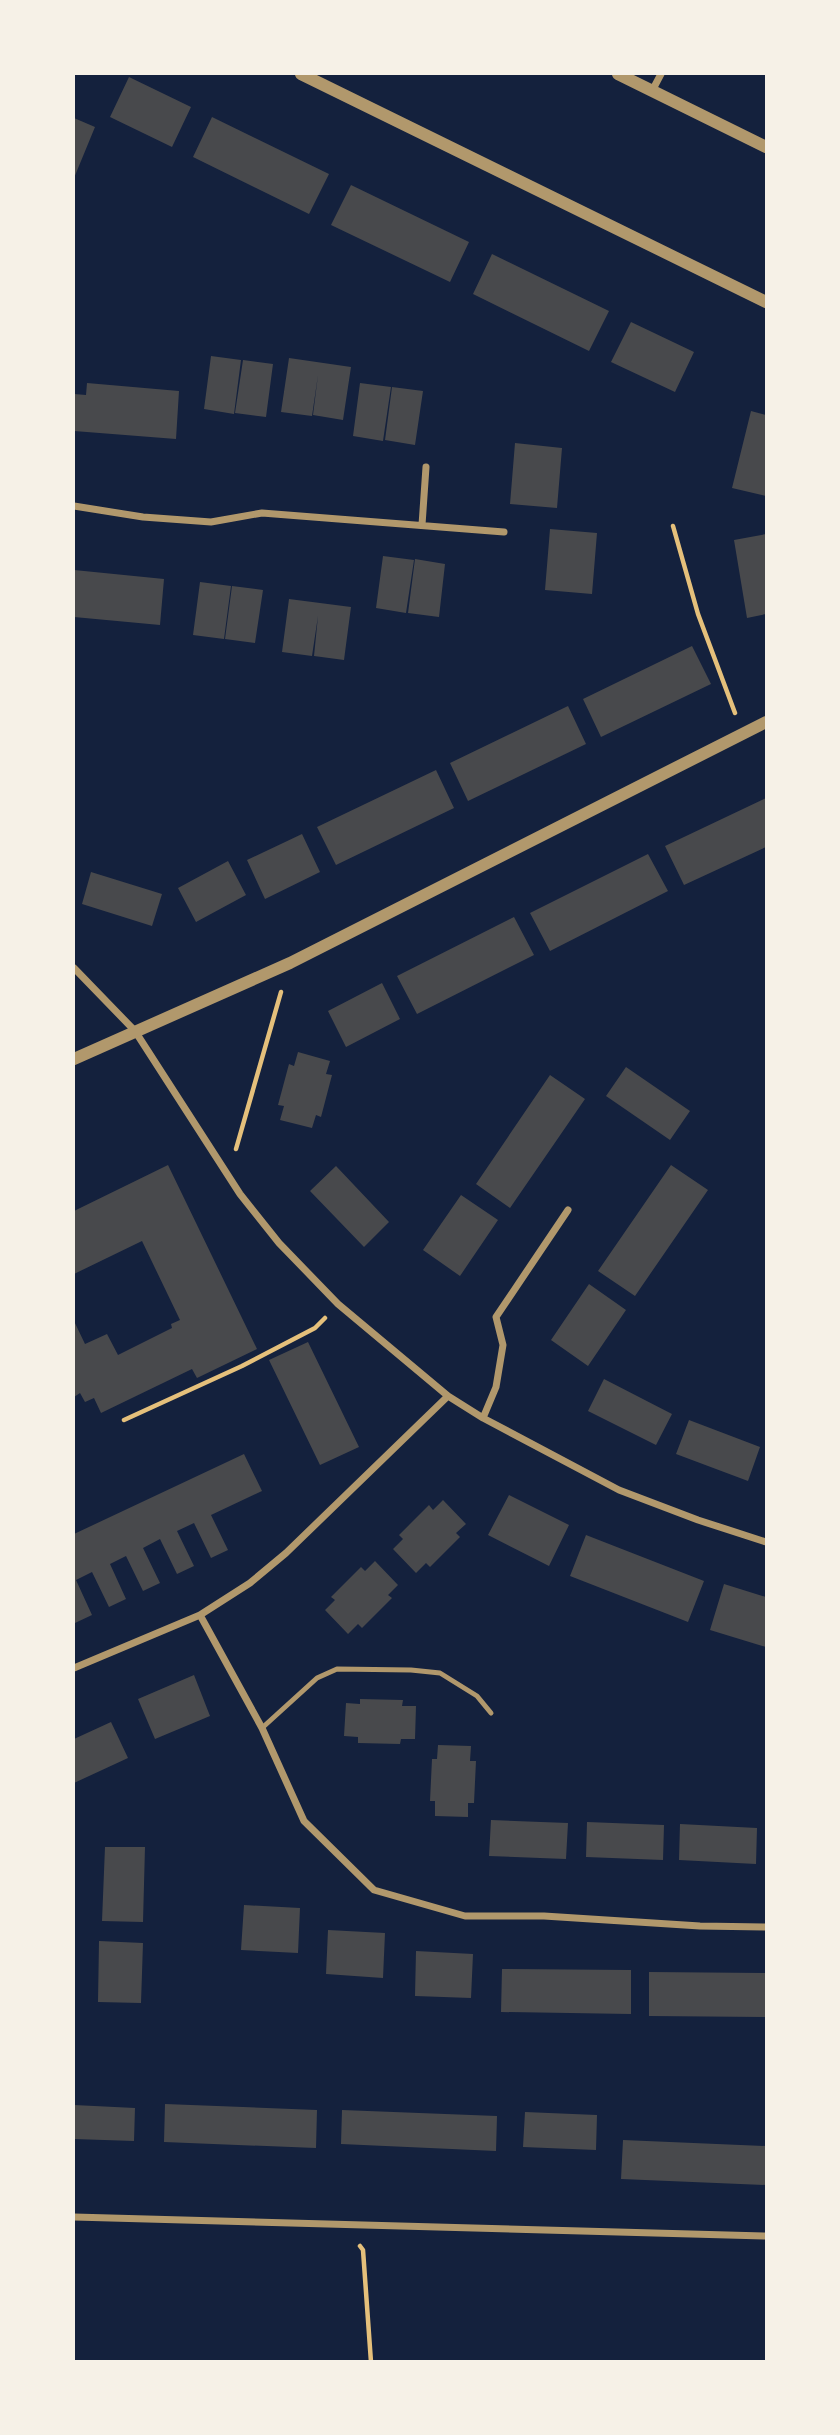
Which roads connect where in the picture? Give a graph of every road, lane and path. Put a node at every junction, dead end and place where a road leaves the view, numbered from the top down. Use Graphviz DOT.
graph roads {
  1 [pos="301,74"];
  2 [pos="618,74"];
  3 [pos="661,74"];
  4 [pos="652,91"];
  5 [pos="766,147"];
  6 [pos="766,302"];
  7 [pos="426,467"];
  8 [pos="74,506"];
  9 [pos="422,525"];
  10 [pos="673,526"];
  11 [pos="504,532"];
  12 [pos="766,723"];
  13 [pos="745,733"];
  14 [pos="290,963"];
  15 [pos="74,968"];
  16 [pos="135,1031"];
  17 [pos="74,1059"];
  18 [pos="228,1177"];
  19 [pos="568,1210"];
  20 [pos="338,1304"];
  21 [pos="448,1396"];
  22 [pos="483,1418"];
  23 [pos="124,1420"];
  24 [pos="766,1542"];
  25 [pos="200,1615"];
  26 [pos="74,1668"];
  27 [pos="491,1713"];
  28 [pos="262,1728"];
  29 [pos="766,1927"];
  30 [pos="74,2217"];
  31 [pos="340,2225"];
  32 [pos="766,2236"];
  33 [pos="371,2361"];
  1 -- 6 [label="street"];
  2 -- 4 [label="street"];
  3 -- 4 [label="street"];
  4 -- 5 [label="street"];
  7 -- 9 [label="street"];
  8 -- 9 [label="street"];
  9 -- 11 [label="street"];
  10 -- 13 [label="path"];
  12 -- 13 [label="street"];
  13 -- 14 [label="street"];
  14 -- 16 [label="street"];
  14 -- 18 [label="path"];
  15 -- 16 [label="street"];
  16 -- 17 [label="street"];
  16 -- 18 [label="street"];
  18 -- 20 [label="street"];
  19 -- 22 [label="street"];
  20 -- 21 [label="street"];
  20 -- 23 [label="path"];
  21 -- 22 [label="street"];
  21 -- 25 [label="street"];
  22 -- 24 [label="street"];
  25 -- 26 [label="street"];
  25 -- 28 [label="street"];
  27 -- 28 [label="lane"];
  28 -- 29 [label="street"];
  30 -- 31 [label="street"];
  31 -- 32 [label="street"];
  31 -- 33 [label="path"];
}
